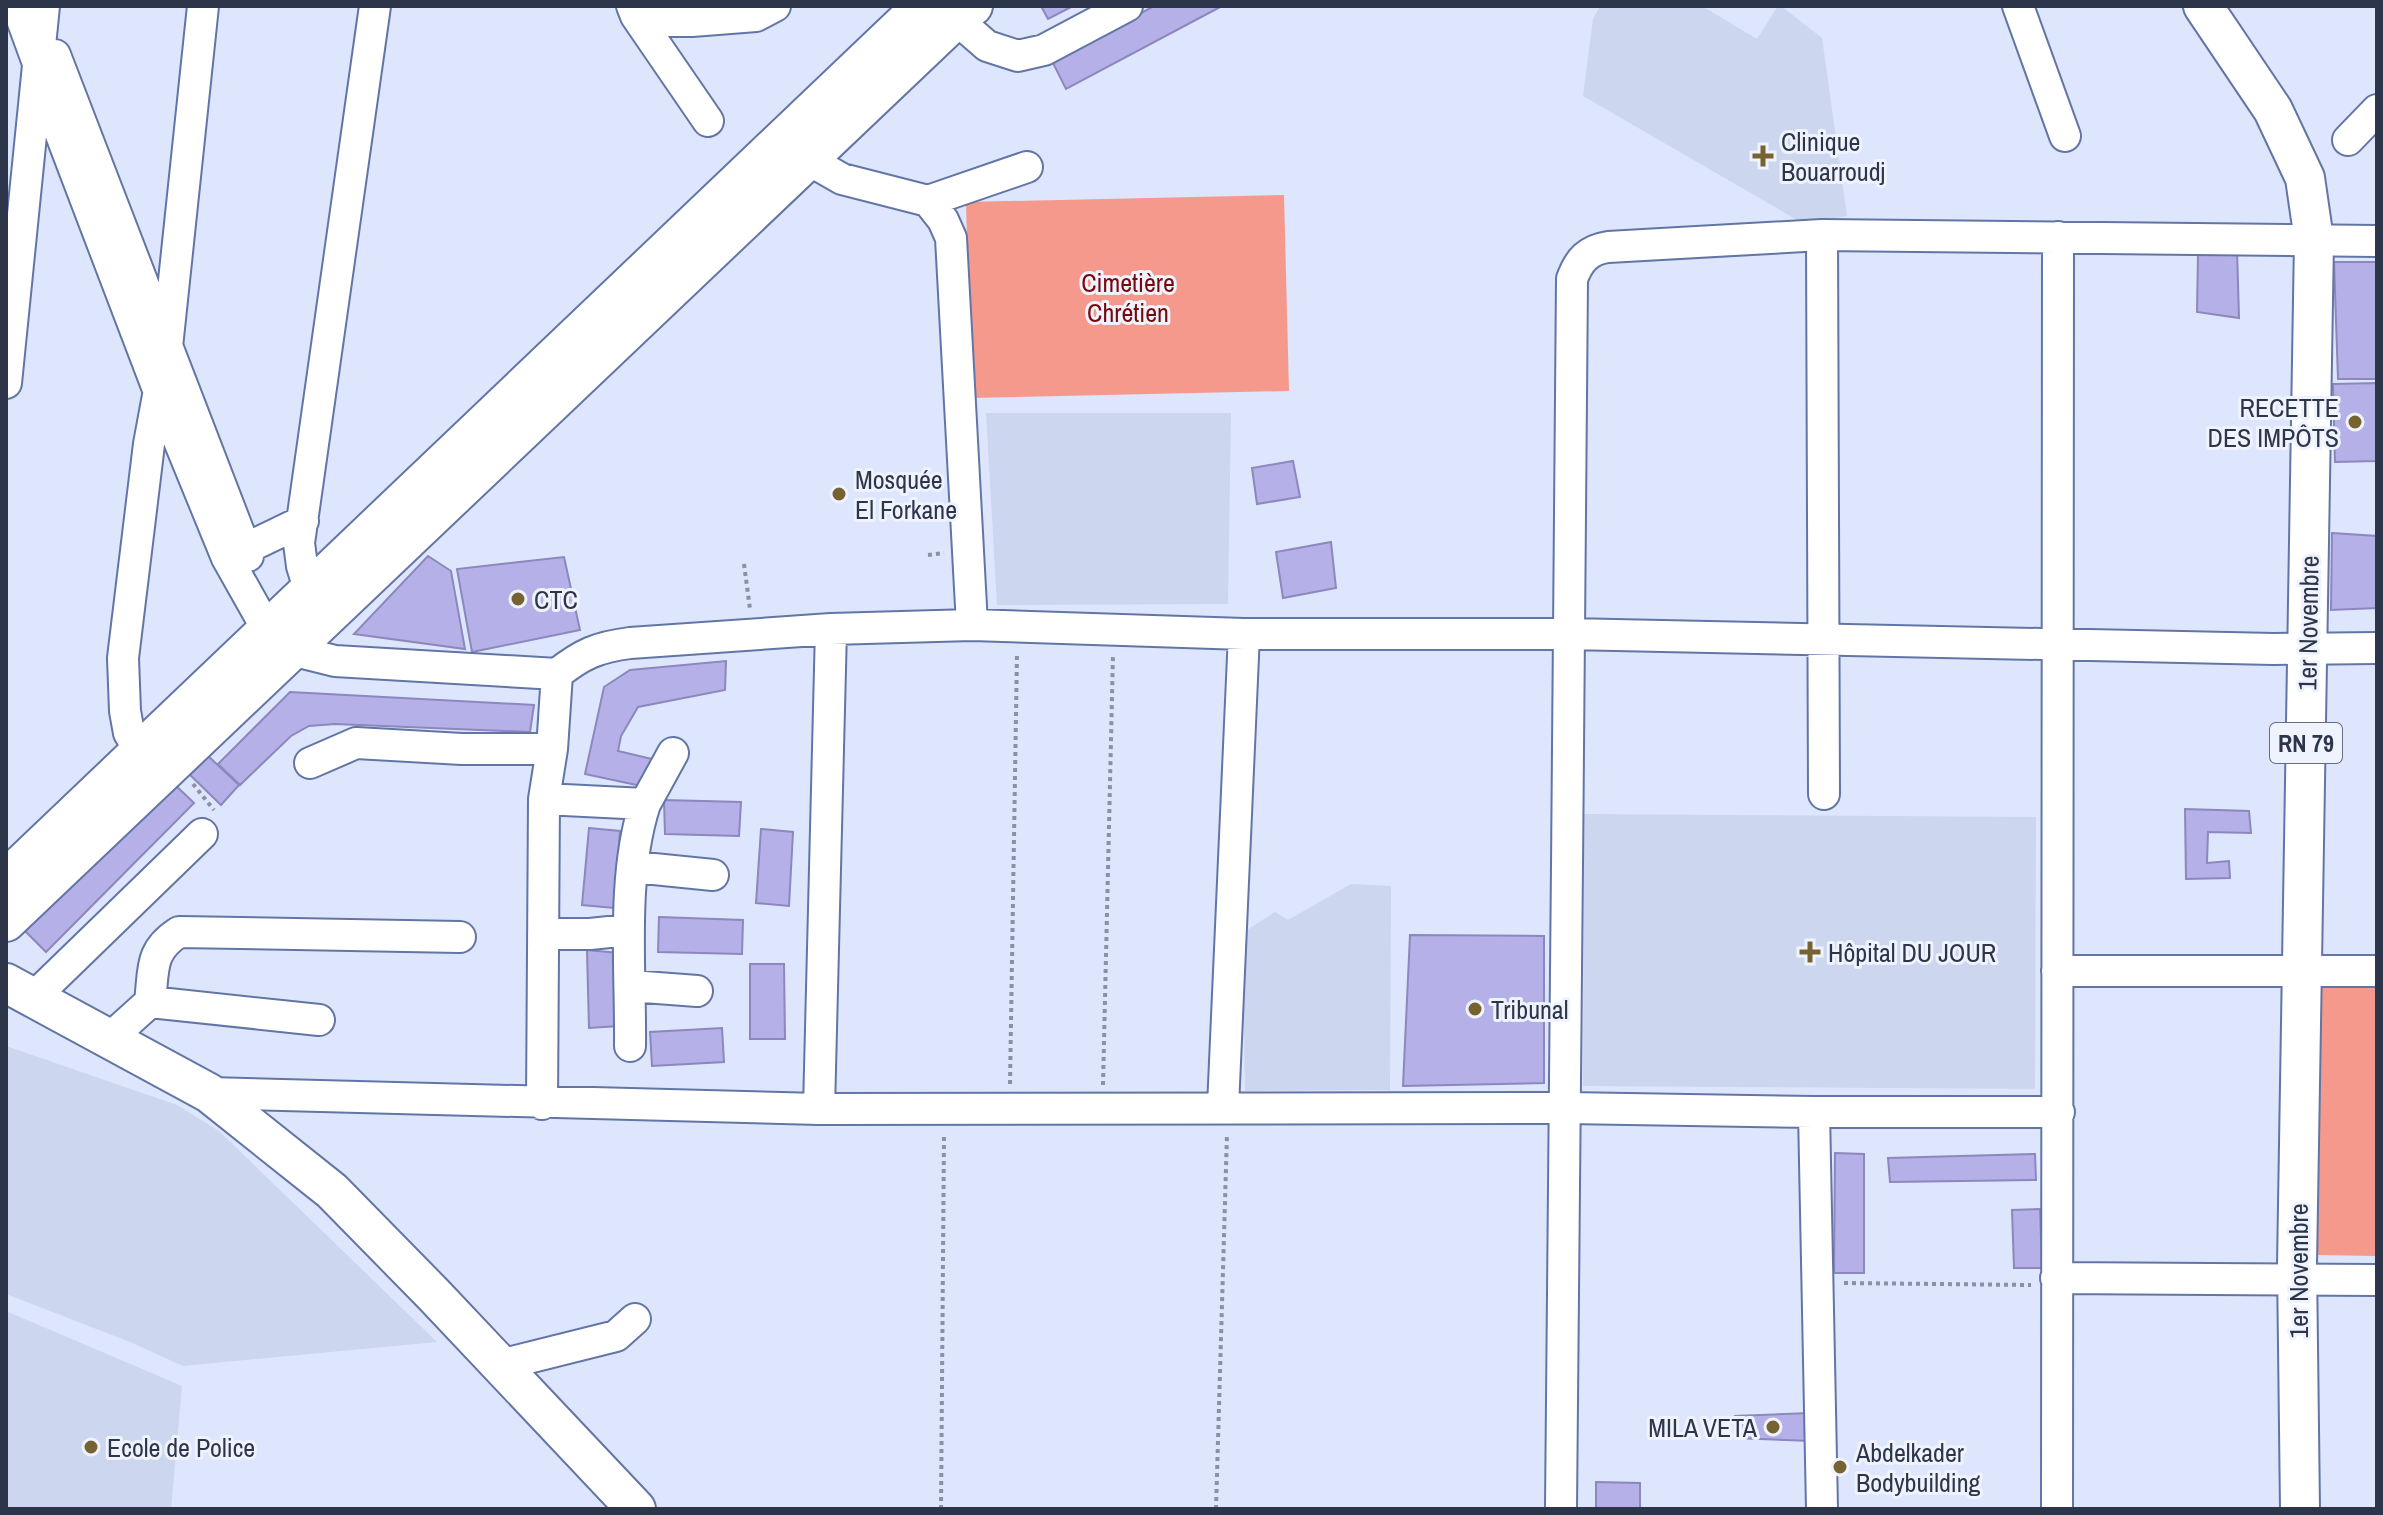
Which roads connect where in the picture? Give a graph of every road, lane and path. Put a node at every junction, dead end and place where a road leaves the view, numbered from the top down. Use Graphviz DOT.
graph roads {
  1 [pos="203,6"];
  2 [pos="375,6"];
  3 [pos="775,6"];
  4 [pos="1127,6"];
  5 [pos="2018,6"];
  6 [pos="2203,6"];
  7 [pos="35,10"];
  8 [pos="950,10"];
  9 [pos="634,11"];
  10 [pos="39,66"];
  11 [pos="2377,110"];
  12 [pos="708,121"];
  13 [pos="2065,136"];
  14 [pos="2348,140"];
  15 [pos="807,159"];
  16 [pos="1027,167"];
  17 [pos="928,201"];
  18 [pos="1822,235"];
  19 [pos="2058,237"];
  20 [pos="2314,240"];
  21 [pos="2377,241"];
  22 [pos="167,347"];
  23 [pos="6,383"];
  24 [pos="159,392"];
  25 [pos="303,521"];
  26 [pos="236,553"];
  27 [pos="744,564"];
  28 [pos="751,611"];
  29 [pos="293,623"];
  30 [pos="972,625"];
  31 [pos="1017,626"];
  32 [pos="831,629"];
  33 [pos="1244,634"];
  34 [pos="1568,634"];
  35 [pos="1823,639"];
  36 [pos="1113,643"];
  37 [pos="2058,644"];
  38 [pos="2377,648"];
  39 [pos="2307,649"];
  40 [pos="557,674"];
  41 [pos="552,749"];
  42 [pos="140,751"];
  43 [pos="673,753"];
  44 [pos="310,763"];
  45 [pos="185,774"];
  46 [pos="1824,794"];
  47 [pos="544,799"];
  48 [pos="645,804"];
  49 [pos="208,822"];
  50 [pos="634,867"];
  51 [pos="713,875"];
  52 [pos="6,879"];
  53 [pos="6,922"];
  54 [pos="628,930"];
  55 [pos="543,934"];
  56 [pos="460,937"];
  57 [pos="2057,971"];
  58 [pos="2302,971"];
  59 [pos="2377,971"];
  60 [pos="631,986"];
  61 [pos="19,990"];
  62 [pos="697,991"];
  63 [pos="150,1002"];
  64 [pos="319,1020"];
  65 [pos="109,1039"];
  66 [pos="630,1046"];
  67 [pos="1010,1084"];
  68 [pos="209,1093"];
  69 [pos="1103,1095"];
  70 [pos="542,1104"];
  71 [pos="944,1108"];
  72 [pos="1567,1108"];
  73 [pos="819,1109"];
  74 [pos="1814,1112"];
  75 [pos="2059,1112"];
  76 [pos="1225,1119"];
  77 [pos="2297,1279"];
  78 [pos="2377,1280"];
  79 [pos="2056,1281"];
  80 [pos="1818,1283"];
  81 [pos="635,1319"];
  82 [pos="500,1365"];
  83 [pos="631,1506"];
  84 [pos="941,1509"];
  85 [pos="1216,1509"];
  86 [pos="1561,1509"];
  87 [pos="1822,1509"];
  88 [pos="2057,1509"];
  89 [pos="2300,1509"];
  1 -- 22 [label="street"];
  2 -- 25 [label="street"];
  3 -- 9 [label="street"];
  4 -- 8 [label="street"];
  5 -- 13 [label="street"];
  6 -- 20 [label="main road, 1er Novembre / RN 79"];
  7 -- 10 [label="street"];
  7 -- 22 [label="street"];
  8 -- 15 [label="main road"];
  8 -- 29 [label="main road"];
  9 -- 12 [label="street"];
  10 -- 23 [label="street"];
  10 -- 24 [label="street"];
  11 -- 14 [label="street"];
  15 -- 17 [label="street"];
  15 -- 29 [label="main road"];
  16 -- 17 [label="street"];
  17 -- 30 [label="street"];
  18 -- 19 [label="street"];
  18 -- 34 [label="street"];
  18 -- 35 [label="street"];
  19 -- 20 [label="street"];
  19 -- 37 [label="street"];
  20 -- 21 [label="street"];
  20 -- 39 [label="main road, 1er Novembre / RN 79"];
  22 -- 24 [label="street"];
  22 -- 26 [label="street"];
  24 -- 26 [label="street"];
  24 -- 42 [label="street"];
  25 -- 26 [label="street"];
  25 -- 29 [label="street"];
  26 -- 29 [label="street"];
  27 -- 28 [label="path"];
  29 -- 40 [label="street"];
  29 -- 42 [label="main road"];
  29 -- 53 [label="main road"];
  30 -- 31 [label="street"];
  30 -- 32 [label="street"];
  31 -- 33 [label="street"];
  31 -- 67 [label="path"];
  32 -- 40 [label="street"];
  32 -- 73 [label="street"];
  33 -- 34 [label="street"];
  33 -- 76 [label="street"];
  34 -- 35 [label="street"];
  34 -- 72 [label="street"];
  35 -- 37 [label="street"];
  35 -- 46 [label="street"];
  36 -- 69 [label="path"];
  37 -- 39 [label="street"];
  37 -- 57 [label="street"];
  38 -- 39 [label="street"];
  39 -- 58 [label="main road, 1er Novembre / RN 79"];
  40 -- 41 [label="street"];
  41 -- 44 [label="street"];
  41 -- 47 [label="street"];
  42 -- 52 [label="main road"];
  43 -- 48 [label="street"];
  45 -- 49 [label="path"];
  47 -- 48 [label="street"];
  47 -- 55 [label="street"];
  48 -- 50 [label="street"];
  49 -- 61 [label="street"];
  50 -- 51 [label="street"];
  50 -- 54 [label="street"];
  54 -- 55 [label="street"];
  54 -- 60 [label="street"];
  55 -- 70 [label="street"];
  56 -- 63 [label="street"];
  57 -- 58 [label="street"];
  57 -- 75 [label="street"];
  58 -- 59 [label="street"];
  58 -- 77 [label="main road, 1er Novembre / RN 79"];
  60 -- 62 [label="street"];
  60 -- 66 [label="street"];
  61 -- 65 [label="main road"];
  63 -- 64 [label="street"];
  63 -- 65 [label="street"];
  65 -- 68 [label="main road"];
  68 -- 70 [label="street"];
  68 -- 82 [label="main road"];
  70 -- 73 [label="street"];
  71 -- 73 [label="street"];
  71 -- 76 [label="street"];
  71 -- 84 [label="path"];
  72 -- 74 [label="street"];
  72 -- 76 [label="street"];
  72 -- 86 [label="street"];
  74 -- 75 [label="street"];
  74 -- 80 [label="street"];
  75 -- 79 [label="street"];
  76 -- 85 [label="path"];
  77 -- 78 [label="street"];
  77 -- 79 [label="street"];
  77 -- 89 [label="main road, 1er Novembre / RN 79"];
  79 -- 80 [label="path"];
  79 -- 88 [label="street"];
  80 -- 87 [label="street"];
  81 -- 82 [label="street"];
  82 -- 83 [label="main road"];
}
